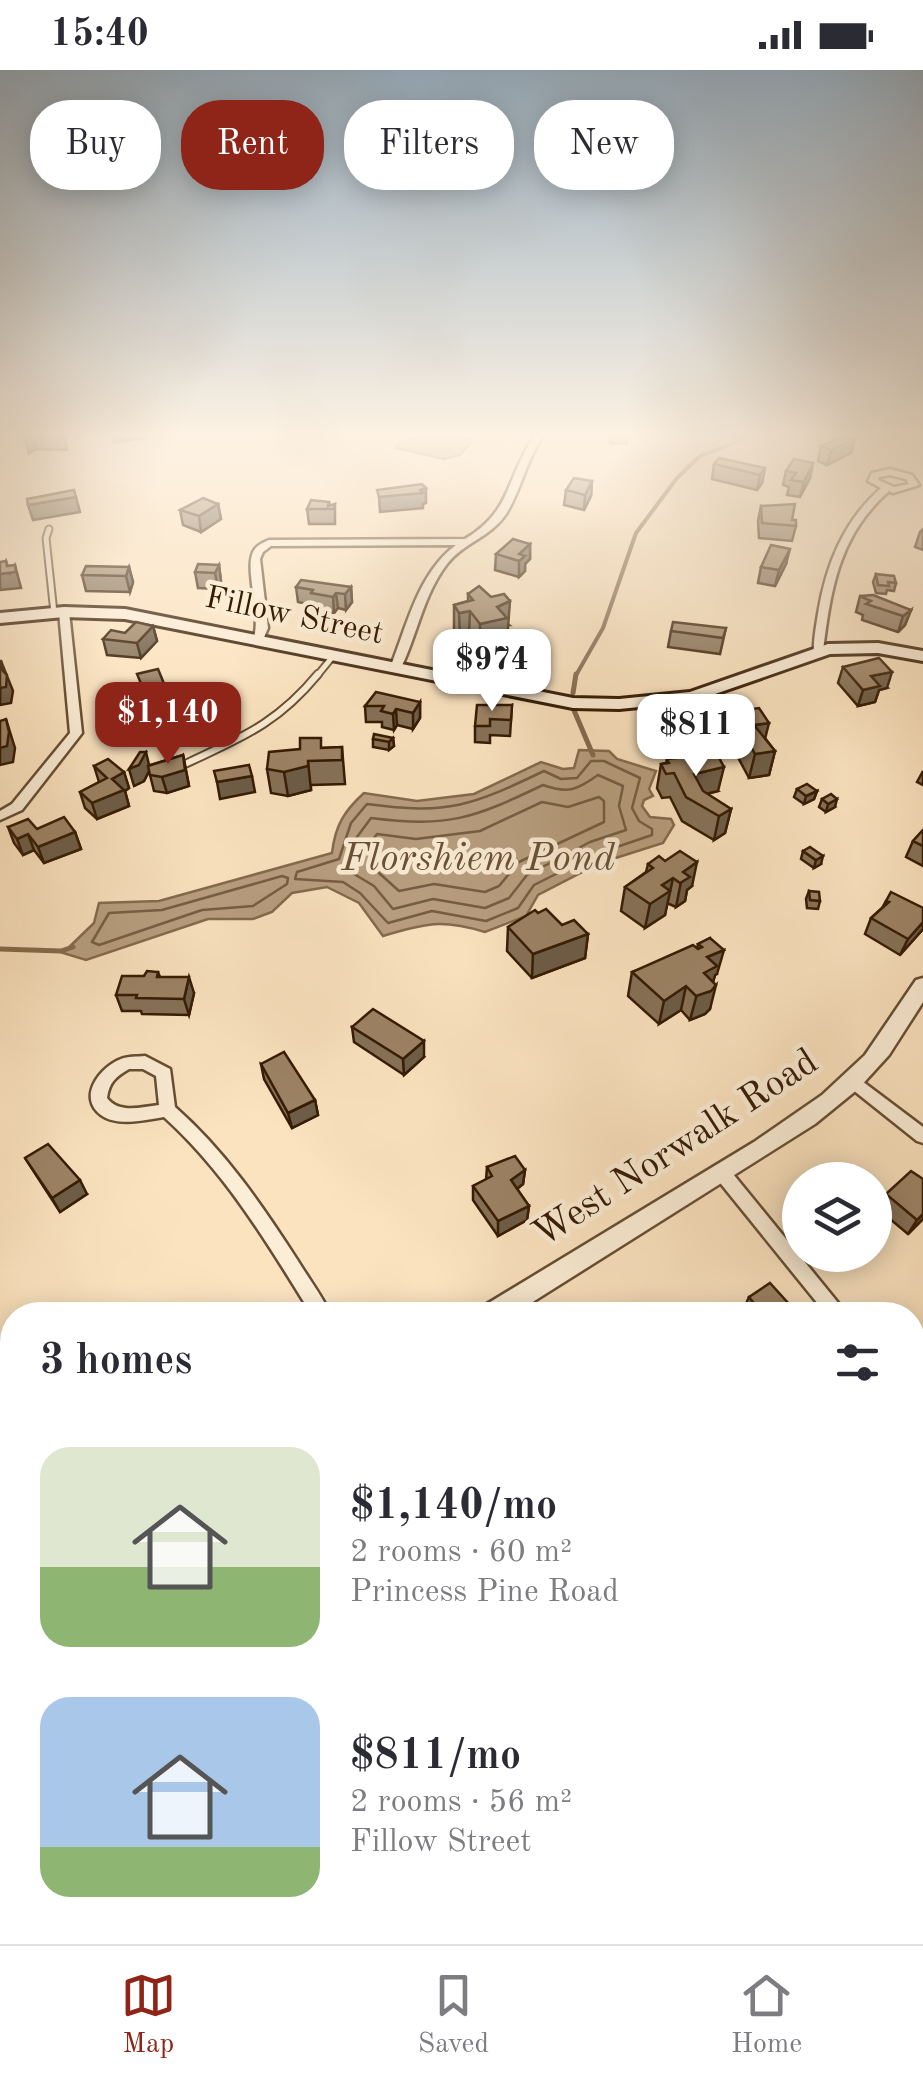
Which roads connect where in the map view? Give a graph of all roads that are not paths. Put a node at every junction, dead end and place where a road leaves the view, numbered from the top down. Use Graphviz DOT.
graph roads {
  1 [pos="494,524"];
  2 [pos="853,524"];
  3 [pos="49,529"];
  4 [pos="467,542"];
  5 [pos="59,613"];
  6 [pos="0,618"];
  7 [pos="258,640"];
  8 [pos="818,651"];
  9 [pos="334,656"];
  10 [pos="923,656"];
  11 [pos="396,668"];
  12 [pos="186,764"];
  13 [pos="0,816"];
  14 [pos="923,984"];
  15 [pos="854,1081"];
  16 [pos="168,1110"];
  17 [pos="923,1136"];
  18 [pos="723,1174"];
  19 [pos="314,1302"];
  20 [pos="512,1302"];
  21 [pos="827,1302"];
  1 -- 4 [label="street"];
  2 -- 8 [label="street"];
  3 -- 5 [label="lane"];
  4 -- 7 [label="street"];
  4 -- 11 [label="street"];
  5 -- 6 [label="main road, Fillow Street"];
  5 -- 7 [label="main road, Fillow Street"];
  5 -- 13 [label="street"];
  7 -- 9 [label="main road, Fillow Street"];
  8 -- 10 [label="main road, Fillow Street"];
  8 -- 11 [label="main road, Fillow Street"];
  9 -- 11 [label="main road, Fillow Street"];
  9 -- 12 [label="lane"];
  14 -- 15 [label="street, West Norwalk Road"];
  15 -- 17 [label="street"];
  15 -- 18 [label="street, West Norwalk Road"];
  16 -- 16 [label="street"];
  16 -- 19 [label="street"];
  18 -- 20 [label="street, West Norwalk Road"];
  18 -- 21 [label="street"];
}
